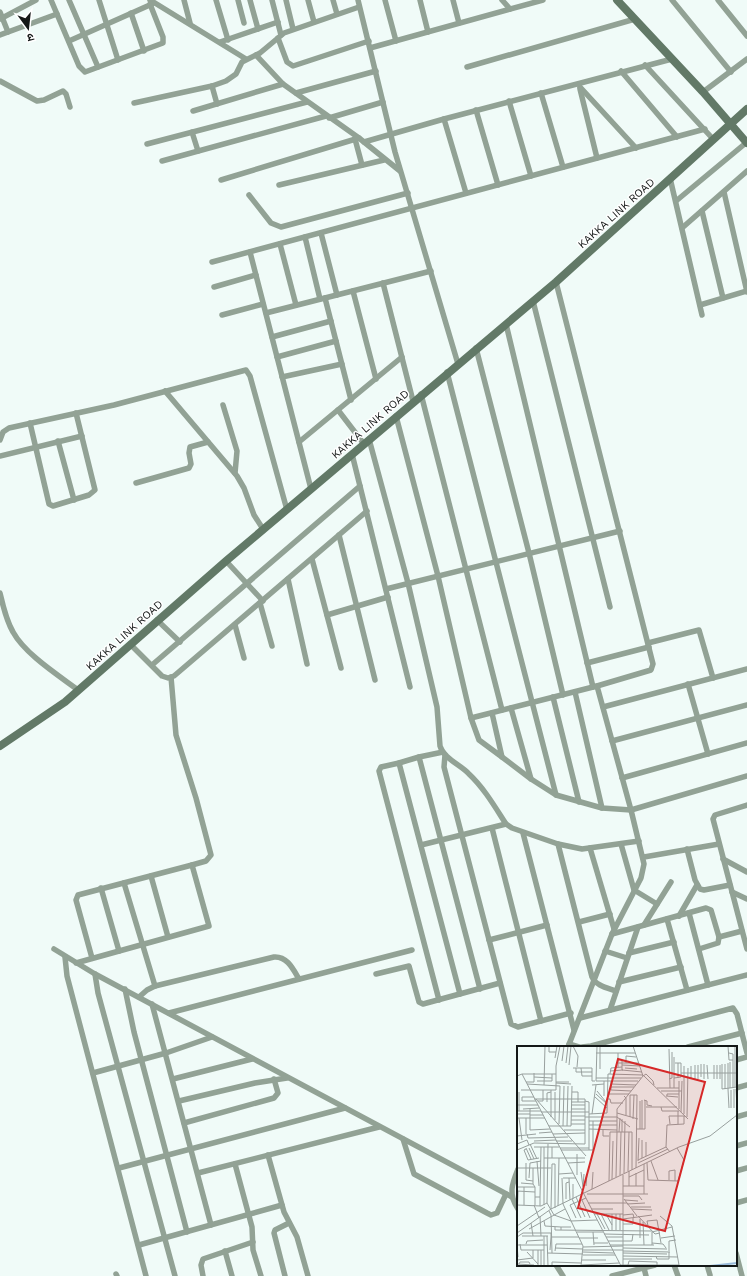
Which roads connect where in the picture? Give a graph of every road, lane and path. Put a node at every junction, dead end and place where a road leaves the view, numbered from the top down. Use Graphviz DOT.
graph roads {
  1 [pos="36,0"];
  2 [pos="51,0"];
  3 [pos="69,0"];
  4 [pos="98,0"];
  5 [pos="184,0"];
  6 [pos="216,0"];
  7 [pos="238,0"];
  8 [pos="250,0"];
  9 [pos="272,0"];
  10 [pos="286,0"];
  11 [pos="308,0"];
  12 [pos="333,0"];
  13 [pos="358,0"];
  14 [pos="385,0"];
  15 [pos="420,0"];
  16 [pos="453,0"];
  17 [pos="502,0"];
  18 [pos="542,0"];
  19 [pos="617,0"];
  20 [pos="672,0"];
  21 [pos="718,0"];
  22 [pos="152,2"];
  23 [pos="359,7"];
  24 [pos="510,9"];
  25 [pos="130,13"];
  26 [pos="57,14"];
  27 [pos="337,14"];
  28 [pos="1,17"];
  29 [pos="635,19"];
  30 [pos="278,22"];
  31 [pos="314,22"];
  32 [pos="190,23"];
  33 [pos="244,23"];
  34 [pos="459,23"];
  35 [pos="106,24"];
  36 [pos="293,29"];
  37 [pos="258,30"];
  38 [pos="8,32"];
  39 [pos="428,32"];
  40 [pos="84,34"];
  41 [pos="0,35"];
  42 [pos="280,36"];
  43 [pos="747,36"];
  44 [pos="228,40"];
  45 [pos="69,41"];
  46 [pos="369,41"];
  47 [pos="396,41"];
  48 [pos="220,42"];
  49 [pos="370,48"];
  50 [pos="144,51"];
  51 [pos="256,55"];
  52 [pos="246,59"];
  53 [pos="672,59"];
  54 [pos="747,59"];
  55 [pos="118,60"];
  56 [pos="645,65"];
  57 [pos="98,67"];
  58 [pos="467,67"];
  59 [pos="376,71"];
  60 [pos="621,71"];
  61 [pos="731,72"];
  62 [pos="0,80"];
  63 [pos="284,84"];
  64 [pos="579,85"];
  65 [pos="212,86"];
  66 [pos="703,92"];
  67 [pos="296,93"];
  68 [pos="541,93"];
  69 [pos="510,101"];
  70 [pos="307,102"];
  71 [pos="383,102"];
  72 [pos="134,103"];
  73 [pos="217,104"];
  74 [pos="70,107"];
  75 [pos="747,109"];
  76 [pos="476,110"];
  77 [pos="193,111"];
  78 [pos="328,117"];
  79 [pos="444,119"];
  80 [pos="729,124"];
  81 [pos="705,130"];
  82 [pos="192,132"];
  83 [pos="390,133"];
  84 [pos="677,137"];
  85 [pos="713,139"];
  86 [pos="359,140"];
  87 [pos="747,143"];
  88 [pos="147,144"];
  89 [pos="636,148"];
  90 [pos="198,151"];
  91 [pos="598,158"];
  92 [pos="384,160"];
  93 [pos="162,161"];
  94 [pos="362,165"];
  95 [pos="563,167"];
  96 [pos="400,172"];
  97 [pos="746,173"];
  98 [pos="531,176"];
  99 [pos="670,178"];
  100 [pos="221,180"];
  101 [pos="279,185"];
  102 [pos="498,185"];
  103 [pos="724,192"];
  104 [pos="408,193"];
  105 [pos="466,193"];
  106 [pos="249,195"];
  107 [pos="676,201"];
  108 [pos="412,208"];
  109 [pos="702,211"];
  110 [pos="682,228"];
  111 [pos="321,233"];
  112 [pos="305,237"];
  113 [pos="280,244"];
  114 [pos="250,252"];
  115 [pos="212,262"];
  116 [pos="431,272"];
  117 [pos="256,275"];
  118 [pos="556,282"];
  119 [pos="383,283"];
  120 [pos="214,286"];
  121 [pos="353,291"];
  122 [pos="747,291"];
  123 [pos="337,295"];
  124 [pos="723,298"];
  125 [pos="323,299"];
  126 [pos="533,301"];
  127 [pos="264,304"];
  128 [pos="700,304"];
  129 [pos="296,305"];
  130 [pos="266,313"];
  131 [pos="222,315"];
  132 [pos="702,315"];
  133 [pos="331,321"];
  134 [pos="506,324"];
  135 [pos="272,337"];
  136 [pos="336,341"];
  137 [pos="476,348"];
  138 [pos="277,356"];
  139 [pos="402,358"];
  140 [pos="342,364"];
  141 [pos="458,364"];
  142 [pos="447,372"];
  143 [pos="282,377"];
  144 [pos="376,379"];
  145 [pos="165,391"];
  146 [pos="422,394"];
  147 [pos="351,400"];
  148 [pos="414,401"];
  149 [pos="223,405"];
  150 [pos="338,410"];
  151 [pos="76,413"];
  152 [pos="396,416"];
  153 [pos="30,423"];
  154 [pos="82,436"];
  155 [pos="0,440"];
  156 [pos="58,441"];
  157 [pos="366,441"];
  158 [pos="208,442"];
  159 [pos="299,442"];
  160 [pos="36,447"];
  161 [pos="352,454"];
  162 [pos="0,456"];
  163 [pos="235,473"];
  164 [pos="136,483"];
  165 [pos="360,486"];
  166 [pos="312,489"];
  167 [pos="74,500"];
  168 [pos="287,510"];
  169 [pos="367,511"];
  170 [pos="264,529"];
  171 [pos="620,531"];
  172 [pos="339,535"];
  173 [pos="593,538"];
  174 [pos="560,546"];
  175 [pos="530,553"];
  176 [pos="312,558"];
  177 [pos="226,561"];
  178 [pos="496,561"];
  179 [pos="466,569"];
  180 [pos="438,576"];
  181 [pos="288,579"];
  182 [pos="247,583"];
  183 [pos="408,583"];
  184 [pos="386,589"];
  185 [pos="0,593"];
  186 [pos="388,598"];
  187 [pos="262,602"];
  188 [pos="357,606"];
  189 [pos="610,606"];
  190 [pos="327,615"];
  191 [pos="157,620"];
  192 [pos="235,625"];
  193 [pos="180,642"];
  194 [pos="130,644"];
  195 [pos="648,645"];
  196 [pos="272,646"];
  197 [pos="244,658"];
  198 [pos="587,663"];
  199 [pos="307,664"];
  200 [pos="152,665"];
  201 [pos="341,668"];
  202 [pos="747,669"];
  203 [pos="171,677"];
  204 [pos="713,678"];
  205 [pos="375,680"];
  206 [pos="688,684"];
  207 [pos="410,687"];
  208 [pos="595,687"];
  209 [pos="78,690"];
  210 [pos="575,692"];
  211 [pos="563,695"];
  212 [pos="553,697"];
  213 [pos="532,703"];
  214 [pos="747,705"];
  215 [pos="603,707"];
  216 [pos="511,708"];
  217 [pos="502,710"];
  218 [pos="492,713"];
  219 [pos="471,718"];
  220 [pos="698,718"];
  221 [pos="612,741"];
  222 [pos="747,743"];
  223 [pos="0,746"];
  224 [pos="444,754"];
  225 [pos="708,754"];
  226 [pos="419,757"];
  227 [pos="502,757"];
  228 [pos="399,763"];
  229 [pos="747,776"];
  230 [pos="622,778"];
  231 [pos="531,779"];
  232 [pos="556,794"];
  233 [pos="579,802"];
  234 [pos="747,805"];
  235 [pos="602,808"];
  236 [pos="631,810"];
  237 [pos="506,824"];
  238 [pos="492,828"];
  239 [pos="523,832"];
  240 [pos="463,833"];
  241 [pos="441,839"];
  242 [pos="639,841"];
  243 [pos="421,844"];
  244 [pos="558,844"];
  245 [pos="621,844"];
  246 [pos="719,844"];
  247 [pos="590,848"];
  248 [pos="687,850"];
  249 [pos="644,857"];
  250 [pos="723,859"];
  251 [pos="192,865"];
  252 [pos="747,872"];
  253 [pos="150,876"];
  254 [pos="671,882"];
  255 [pos="124,883"];
  256 [pos="730,884"];
  257 [pos="697,885"];
  258 [pos="101,888"];
  259 [pos="634,890"];
  260 [pos="732,892"];
  261 [pos="747,899"];
  262 [pos="657,904"];
  263 [pos="689,913"];
  264 [pos="610,914"];
  265 [pos="679,916"];
  266 [pos="668,919"];
  267 [pos="579,922"];
  268 [pos="548,925"];
  269 [pos="644,925"];
  270 [pos="638,927"];
  271 [pos="613,931"];
  272 [pos="742,931"];
  273 [pos="519,932"];
  274 [pos="168,937"];
  275 [pos="719,937"];
  276 [pos="490,940"];
  277 [pos="674,942"];
  278 [pos="142,945"];
  279 [pos="54,948"];
  280 [pos="699,949"];
  281 [pos="747,949"];
  282 [pos="412,950"];
  283 [pos="119,951"];
  284 [pos="605,951"];
  285 [pos="628,955"];
  286 [pos="65,957"];
  287 [pos="92,958"];
  288 [pos="76,963"];
  289 [pos="681,967"];
  290 [pos="95,974"];
  291 [pos="376,974"];
  292 [pos="747,975"];
  293 [pos="299,979"];
  294 [pos="594,981"];
  295 [pos="619,982"];
  296 [pos="500,983"];
  297 [pos="708,985"];
  298 [pos="155,986"];
  299 [pos="125,989"];
  300 [pos="480,989"];
  301 [pos="687,990"];
  302 [pos="616,991"];
  303 [pos="460,994"];
  304 [pos="139,997"];
  305 [pos="439,1000"];
  306 [pos="152,1004"];
  307 [pos="610,1010"];
  308 [pos="169,1013"];
  309 [pos="571,1013"];
  310 [pos="580,1018"];
  311 [pos="540,1021"];
  312 [pos="574,1031"];
  313 [pos="742,1033"];
  314 [pos="212,1037"];
  315 [pos="568,1046"];
  316 [pos="591,1046"];
  317 [pos="692,1046"];
  318 [pos="166,1053"];
  319 [pos="747,1053"];
  320 [pos="747,1057"];
  321 [pos="252,1059"];
  322 [pos="142,1060"];
  323 [pos="737,1060"];
  324 [pos="118,1066"];
  325 [pos="93,1073"];
  326 [pos="288,1078"];
  327 [pos="173,1079"];
  328 [pos="274,1080"];
  329 [pos="747,1085"];
  330 [pos="737,1088"];
  331 [pos="179,1101"];
  332 [pos="345,1108"];
  333 [pos="747,1114"];
  334 [pos="737,1117"];
  335 [pos="184,1123"];
  336 [pos="379,1127"];
  337 [pos="403,1140"];
  338 [pos="747,1143"];
  339 [pos="737,1146"];
  340 [pos="191,1148"];
  341 [pos="167,1155"];
  342 [pos="268,1155"];
  343 [pos="145,1161"];
  344 [pos="235,1164"];
  345 [pos="119,1168"];
  346 [pos="747,1168"];
  347 [pos="737,1171"];
  348 [pos="517,1172"];
  349 [pos="198,1173"];
  350 [pos="506,1194"];
  351 [pos="514,1198"];
  352 [pos="747,1200"];
  353 [pos="737,1203"];
  354 [pos="282,1205"];
  355 [pos="248,1214"];
  356 [pos="290,1223"];
  357 [pos="211,1225"];
  358 [pos="187,1232"];
  359 [pos="165,1238"];
  360 [pos="253,1242"];
  361 [pos="139,1245"];
  362 [pos="224,1251"];
  363 [pos="737,1257"];
  364 [pos="557,1266"];
  365 [pos="674,1266"];
  366 [pos="707,1266"];
  367 [pos="642,1267"];
  368 [pos="710,1275"];
  369 [pos="146,1276"];
  370 [pos="175,1276"];
  371 [pos="203,1276"];
  372 [pos="232,1276"];
  373 [pos="261,1276"];
  374 [pos="285,1276"];
  375 [pos="308,1276"];
  376 [pos="563,1276"];
  377 [pos="612,1276"];
  378 [pos="646,1276"];
  379 [pos="678,1276"];
  380 [pos="742,1276"];
  1 -- 28 [label="street"];
  2 -- 26 [label="street"];
  3 -- 40 [label="street"];
  4 -- 35 [label="street"];
  5 -- 32 [label="street"];
  6 -- 44 [label="street"];
  7 -- 33 [label="street"];
  8 -- 37 [label="street"];
  9 -- 30 [label="street"];
  10 -- 36 [label="street"];
  11 -- 31 [label="street"];
  12 -- 27 [label="street"];
  13 -- 23 [label="street"];
  14 -- 47 [label="street"];
  15 -- 39 [label="street"];
  16 -- 34 [label="street"];
  17 -- 24 [label="street"];
  18 -- 24 [label="street"];
  19 -- 29 [label="street"];
  20 -- 61 [label="street"];
  21 -- 43 [label="street"];
  22 -- 25 [label="street"];
  22 -- 32 [label="street"];
  22 -- 50 [label="street"];
  23 -- 27 [label="street"];
  23 -- 46 [label="street"];
  24 -- 34 [label="street"];
  25 -- 35 [label="street"];
  25 -- 50 [label="street"];
  26 -- 38 [label="street"];
  26 -- 45 [label="street"];
  27 -- 31 [label="street"];
  28 -- 38 [label="street"];
  29 -- 53 [label="street"];
  29 -- 58 [label="street"];
  30 -- 37 [label="street"];
  30 -- 42 [label="street"];
  31 -- 36 [label="street"];
  32 -- 48 [label="street"];
  34 -- 39 [label="street"];
  35 -- 40 [label="street"];
  35 -- 55 [label="street"];
  36 -- 42 [label="street"];
  37 -- 44 [label="street"];
  38 -- 41 [label="street"];
  39 -- 47 [label="street"];
  40 -- 45 [label="street"];
  40 -- 57 [label="street"];
  42 -- 46 [label="street"];
  42 -- 51 [label="street"];
  44 -- 48 [label="street"];
  45 -- 57 [label="street"];
  46 -- 49 [label="street"];
  47 -- 49 [label="street"];
  48 -- 52 [label="street"];
  49 -- 59 [label="street"];
  50 -- 55 [label="street"];
  51 -- 52 [label="street"];
  51 -- 63 [label="street"];
  52 -- 65 [label="street"];
  53 -- 56 [label="street"];
  53 -- 66 [label="street"];
  54 -- 61 [label="street"];
  55 -- 57 [label="street"];
  56 -- 60 [label="street"];
  56 -- 81 [label="street"];
  59 -- 67 [label="street"];
  59 -- 71 [label="street"];
  60 -- 64 [label="street"];
  60 -- 84 [label="street"];
  61 -- 66 [label="street"];
  62 -- 74 [label="street"];
  63 -- 67 [label="street"];
  63 -- 73 [label="street"];
  64 -- 68 [label="street"];
  64 -- 89 [label="street"];
  64 -- 91 [label="street"];
  65 -- 72 [label="street"];
  65 -- 73 [label="street"];
  66 -- 80 [label="street"];
  67 -- 70 [label="street"];
  68 -- 69 [label="street"];
  68 -- 95 [label="street"];
  69 -- 76 [label="street"];
  69 -- 98 [label="street"];
  70 -- 78 [label="street"];
  70 -- 82 [label="street"];
  71 -- 78 [label="street"];
  71 -- 83 [label="street"];
  73 -- 77 [label="street"];
  75 -- 80 [label="street, KAKKA LINK ROAD"];
  76 -- 79 [label="street"];
  76 -- 102 [label="street"];
  78 -- 86 [label="street"];
  78 -- 90 [label="street"];
  79 -- 83 [label="street"];
  79 -- 105 [label="street"];
  80 -- 85 [label="street, KAKKA LINK ROAD"];
  80 -- 87 [label="street"];
  81 -- 84 [label="street"];
  81 -- 85 [label="street"];
  82 -- 88 [label="street"];
  82 -- 90 [label="street"];
  83 -- 86 [label="street"];
  83 -- 96 [label="street"];
  84 -- 89 [label="street"];
  85 -- 99 [label="street, KAKKA LINK ROAD"];
  86 -- 92 [label="street"];
  86 -- 94 [label="street"];
  86 -- 100 [label="street"];
  87 -- 107 [label="street"];
  89 -- 91 [label="street"];
  90 -- 93 [label="street"];
  91 -- 95 [label="street"];
  92 -- 94 [label="street"];
  92 -- 96 [label="street"];
  94 -- 101 [label="street"];
  95 -- 98 [label="street"];
  96 -- 104 [label="street"];
  97 -- 103 [label="street"];
  98 -- 102 [label="street"];
  99 -- 107 [label="street"];
  99 -- 118 [label="street, KAKKA LINK ROAD"];
  102 -- 105 [label="street"];
  103 -- 109 [label="street"];
  103 -- 122 [label="street"];
  104 -- 106 [label="street"];
  104 -- 108 [label="street"];
  105 -- 108 [label="street"];
  107 -- 110 [label="street"];
  108 -- 111 [label="street"];
  108 -- 116 [label="street"];
  109 -- 110 [label="street"];
  109 -- 124 [label="street"];
  110 -- 128 [label="street"];
  111 -- 112 [label="street"];
  111 -- 123 [label="street"];
  112 -- 113 [label="street"];
  112 -- 125 [label="street"];
  113 -- 114 [label="street"];
  113 -- 129 [label="street"];
  114 -- 115 [label="street"];
  114 -- 117 [label="street"];
  116 -- 119 [label="street"];
  116 -- 141 [label="street"];
  117 -- 120 [label="street"];
  117 -- 127 [label="street"];
  118 -- 126 [label="street, KAKKA LINK ROAD"];
  118 -- 171 [label="street"];
  119 -- 121 [label="street"];
  119 -- 139 [label="street"];
  121 -- 123 [label="street"];
  121 -- 144 [label="street"];
  122 -- 124 [label="street"];
  123 -- 125 [label="street"];
  124 -- 128 [label="street"];
  125 -- 129 [label="street"];
  125 -- 133 [label="street"];
  126 -- 134 [label="street, KAKKA LINK ROAD"];
  126 -- 173 [label="street"];
  127 -- 130 [label="street"];
  127 -- 131 [label="street"];
  128 -- 132 [label="street"];
  129 -- 130 [label="street"];
  130 -- 135 [label="street"];
  133 -- 135 [label="street"];
  133 -- 136 [label="street"];
  134 -- 137 [label="street, KAKKA LINK ROAD"];
  134 -- 174 [label="street"];
  135 -- 138 [label="street"];
  136 -- 138 [label="street"];
  136 -- 140 [label="street"];
  137 -- 141 [label="street, KAKKA LINK ROAD"];
  137 -- 175 [label="street"];
  138 -- 143 [label="street"];
  139 -- 144 [label="street"];
  139 -- 148 [label="street"];
  140 -- 143 [label="street"];
  140 -- 147 [label="street"];
  141 -- 142 [label="street, KAKKA LINK ROAD"];
  142 -- 146 [label="street, KAKKA LINK ROAD"];
  142 -- 178 [label="street"];
  143 -- 159 [label="street"];
  144 -- 147 [label="street"];
  145 -- 151 [label="street"];
  145 -- 158 [label="street"];
  145 -- 168 [label="street"];
  146 -- 148 [label="street, KAKKA LINK ROAD"];
  146 -- 179 [label="street"];
  147 -- 150 [label="street"];
  148 -- 152 [label="street, KAKKA LINK ROAD"];
  149 -- 163 [label="street"];
  150 -- 157 [label="street"];
  150 -- 159 [label="street"];
  151 -- 153 [label="street"];
  151 -- 154 [label="street"];
  152 -- 157 [label="street, KAKKA LINK ROAD"];
  152 -- 180 [label="street"];
  153 -- 155 [label="street"];
  153 -- 160 [label="street"];
  154 -- 156 [label="street"];
  154 -- 167 [label="street"];
  156 -- 160 [label="street"];
  156 -- 167 [label="street"];
  157 -- 161 [label="street, KAKKA LINK ROAD"];
  157 -- 183 [label="street"];
  158 -- 163 [label="street"];
  158 -- 164 [label="street"];
  159 -- 166 [label="street"];
  160 -- 162 [label="street"];
  160 -- 167 [label="street"];
  161 -- 165 [label="street"];
  161 -- 166 [label="street, KAKKA LINK ROAD"];
  163 -- 170 [label="street"];
  165 -- 169 [label="street"];
  165 -- 182 [label="street"];
  166 -- 168 [label="street, KAKKA LINK ROAD"];
  168 -- 170 [label="street, KAKKA LINK ROAD"];
  169 -- 172 [label="street"];
  169 -- 184 [label="street"];
  170 -- 177 [label="street, KAKKA LINK ROAD"];
  171 -- 173 [label="street"];
  171 -- 195 [label="street"];
  172 -- 176 [label="street"];
  172 -- 188 [label="street"];
  173 -- 174 [label="street"];
  173 -- 189 [label="street"];
  174 -- 175 [label="street"];
  174 -- 198 [label="street"];
  175 -- 178 [label="street"];
  175 -- 211 [label="street"];
  176 -- 181 [label="street"];
  176 -- 190 [label="street"];
  177 -- 182 [label="street"];
  177 -- 191 [label="street, KAKKA LINK ROAD"];
  178 -- 179 [label="street"];
  178 -- 213 [label="street"];
  179 -- 180 [label="street"];
  179 -- 217 [label="street"];
  180 -- 183 [label="street"];
  180 -- 219 [label="street"];
  181 -- 187 [label="street"];
  181 -- 199 [label="street"];
  182 -- 187 [label="street"];
  182 -- 193 [label="street"];
  183 -- 184 [label="street"];
  183 -- 224 [label="street"];
  184 -- 186 [label="street"];
  185 -- 209 [label="street"];
  186 -- 188 [label="street"];
  186 -- 207 [label="street"];
  187 -- 192 [label="street"];
  187 -- 196 [label="street"];
  188 -- 190 [label="street"];
  188 -- 205 [label="street"];
  190 -- 201 [label="street"];
  191 -- 193 [label="street"];
  191 -- 194 [label="street, KAKKA LINK ROAD"];
  192 -- 197 [label="street"];
  192 -- 203 [label="street"];
  193 -- 200 [label="street"];
  194 -- 200 [label="street"];
  194 -- 209 [label="street, KAKKA LINK ROAD"];
  195 -- 198 [label="street"];
  195 -- 204 [label="street"];
  195 -- 208 [label="street"];
  198 -- 208 [label="street"];
  200 -- 203 [label="street"];
  202 -- 204 [label="street"];
  203 -- 251 [label="street"];
  204 -- 206 [label="street"];
  206 -- 215 [label="street"];
  206 -- 220 [label="street"];
  208 -- 210 [label="street"];
  208 -- 215 [label="street"];
  209 -- 223 [label="street, KAKKA LINK ROAD"];
  210 -- 211 [label="street"];
  210 -- 235 [label="street"];
  211 -- 212 [label="street"];
  212 -- 213 [label="street"];
  212 -- 233 [label="street"];
  213 -- 216 [label="street"];
  213 -- 232 [label="street"];
  214 -- 220 [label="street"];
  215 -- 221 [label="street"];
  216 -- 217 [label="street"];
  216 -- 231 [label="street"];
  217 -- 218 [label="street"];
  218 -- 219 [label="street"];
  218 -- 227 [label="street"];
  219 -- 227 [label="street"];
  220 -- 221 [label="street"];
  220 -- 225 [label="street"];
  221 -- 230 [label="street"];
  222 -- 225 [label="street"];
  224 -- 226 [label="street"];
  224 -- 237 [label="street"];
  224 -- 240 [label="street"];
  225 -- 230 [label="street"];
  226 -- 228 [label="street"];
  226 -- 241 [label="street"];
  227 -- 231 [label="street"];
  228 -- 243 [label="street"];
  228 -- 305 [label="street"];
  229 -- 236 [label="street"];
  230 -- 236 [label="street"];
  231 -- 232 [label="street"];
  232 -- 233 [label="street"];
  233 -- 235 [label="street"];
  234 -- 246 [label="street"];
  235 -- 236 [label="street"];
  236 -- 242 [label="street"];
  237 -- 238 [label="street"];
  237 -- 239 [label="street"];
  238 -- 240 [label="street"];
  238 -- 273 [label="street"];
  239 -- 244 [label="street"];
  239 -- 268 [label="street"];
  240 -- 241 [label="street"];
  240 -- 276 [label="street"];
  241 -- 243 [label="street"];
  241 -- 300 [label="street"];
  242 -- 245 [label="street"];
  242 -- 249 [label="street"];
  243 -- 303 [label="street"];
  244 -- 247 [label="street"];
  244 -- 267 [label="street"];
  245 -- 247 [label="street"];
  245 -- 259 [label="street"];
  246 -- 248 [label="street"];
  246 -- 250 [label="street"];
  247 -- 264 [label="street"];
  248 -- 249 [label="street"];
  248 -- 257 [label="street"];
  249 -- 259 [label="street"];
  250 -- 252 [label="street"];
  250 -- 256 [label="street"];
  251 -- 253 [label="street"];
  251 -- 274 [label="street"];
  253 -- 255 [label="street"];
  253 -- 274 [label="street"];
  254 -- 262 [label="street"];
  255 -- 258 [label="street"];
  255 -- 278 [label="street"];
  256 -- 257 [label="street"];
  256 -- 260 [label="street"];
  257 -- 265 [label="street"];
  258 -- 283 [label="street"];
  258 -- 287 [label="street"];
  259 -- 262 [label="street"];
  259 -- 271 [label="street"];
  260 -- 261 [label="street"];
  260 -- 272 [label="street"];
  262 -- 269 [label="street"];
  263 -- 265 [label="street"];
  263 -- 275 [label="street"];
  263 -- 280 [label="street"];
  264 -- 267 [label="street"];
  264 -- 271 [label="street"];
  265 -- 266 [label="street"];
  266 -- 269 [label="street"];
  266 -- 277 [label="street"];
  267 -- 294 [label="street"];
  268 -- 273 [label="street"];
  268 -- 309 [label="street"];
  269 -- 270 [label="street"];
  270 -- 271 [label="street"];
  270 -- 285 [label="street"];
  271 -- 284 [label="street"];
  272 -- 275 [label="street"];
  272 -- 281 [label="street"];
  273 -- 276 [label="street"];
  273 -- 311 [label="street"];
  274 -- 278 [label="street"];
  275 -- 280 [label="street"];
  276 -- 296 [label="street"];
  277 -- 285 [label="street"];
  277 -- 289 [label="street"];
  278 -- 283 [label="street"];
  278 -- 298 [label="street"];
  279 -- 286 [label="street"];
  280 -- 297 [label="street"];
  282 -- 293 [label="street"];
  283 -- 287 [label="street"];
  284 -- 285 [label="street"];
  284 -- 294 [label="street"];
  285 -- 295 [label="street"];
  286 -- 288 [label="street"];
  286 -- 325 [label="street"];
  287 -- 288 [label="street"];
  288 -- 290 [label="street"];
  289 -- 295 [label="street"];
  289 -- 301 [label="street"];
  290 -- 299 [label="street"];
  290 -- 324 [label="street"];
  291 -- 305 [label="street"];
  292 -- 297 [label="street"];
  293 -- 298 [label="street"];
  293 -- 308 [label="street"];
  294 -- 302 [label="street"];
  294 -- 310 [label="street"];
  295 -- 302 [label="street"];
  296 -- 300 [label="street"];
  296 -- 311 [label="street"];
  297 -- 301 [label="street"];
  298 -- 304 [label="street"];
  299 -- 304 [label="street"];
  299 -- 322 [label="street"];
  300 -- 303 [label="street"];
  301 -- 307 [label="street"];
  302 -- 307 [label="street"];
  303 -- 305 [label="street"];
  304 -- 306 [label="street"];
  306 -- 308 [label="street"];
  306 -- 318 [label="street"];
  307 -- 310 [label="street"];
  308 -- 314 [label="street"];
  309 -- 311 [label="street"];
  309 -- 312 [label="street"];
  310 -- 312 [label="street"];
  312 -- 315 [label="street"];
  313 -- 316 [label="street"];
  313 -- 317 [label="street"];
  313 -- 319 [label="street"];
  314 -- 318 [label="street"];
  314 -- 321 [label="street"];
  318 -- 322 [label="street"];
  318 -- 327 [label="street"];
  320 -- 323 [label="street"];
  321 -- 326 [label="street"];
  321 -- 327 [label="street"];
  322 -- 324 [label="street"];
  322 -- 341 [label="street"];
  324 -- 325 [label="street"];
  324 -- 343 [label="street"];
  325 -- 345 [label="street"];
  326 -- 328 [label="street"];
  326 -- 332 [label="street"];
  327 -- 331 [label="street"];
  328 -- 331 [label="street"];
  328 -- 335 [label="street"];
  329 -- 330 [label="street"];
  331 -- 335 [label="street"];
  332 -- 336 [label="street"];
  332 -- 340 [label="street"];
  333 -- 334 [label="street"];
  335 -- 340 [label="street"];
  336 -- 337 [label="street"];
  336 -- 342 [label="street"];
  337 -- 350 [label="street"];
  337 -- 350 [label="street"];
  338 -- 339 [label="street"];
  340 -- 341 [label="street"];
  340 -- 349 [label="street"];
  341 -- 343 [label="street"];
  341 -- 358 [label="street"];
  342 -- 344 [label="street"];
  342 -- 354 [label="street"];
  343 -- 345 [label="street"];
  343 -- 359 [label="street"];
  344 -- 349 [label="street"];
  344 -- 355 [label="street"];
  345 -- 361 [label="street"];
  346 -- 347 [label="street"];
  348 -- 351 [label="street"];
  349 -- 357 [label="street"];
  350 -- 351 [label="street"];
  352 -- 353 [label="street"];
  354 -- 355 [label="street"];
  354 -- 356 [label="street"];
  355 -- 357 [label="street"];
  355 -- 360 [label="street"];
  356 -- 374 [label="street"];
  356 -- 375 [label="street"];
  357 -- 358 [label="street"];
  358 -- 359 [label="street"];
  359 -- 361 [label="street"];
  359 -- 370 [label="street"];
  360 -- 362 [label="street"];
  360 -- 373 [label="street"];
  361 -- 369 [label="street"];
  362 -- 371 [label="street"];
  362 -- 372 [label="street"];
  363 -- 380 [label="street"];
  364 -- 376 [label="street"];
  365 -- 379 [label="street"];
  366 -- 368 [label="street"];
  367 -- 377 [label="street"];
  367 -- 378 [label="street"];
}
